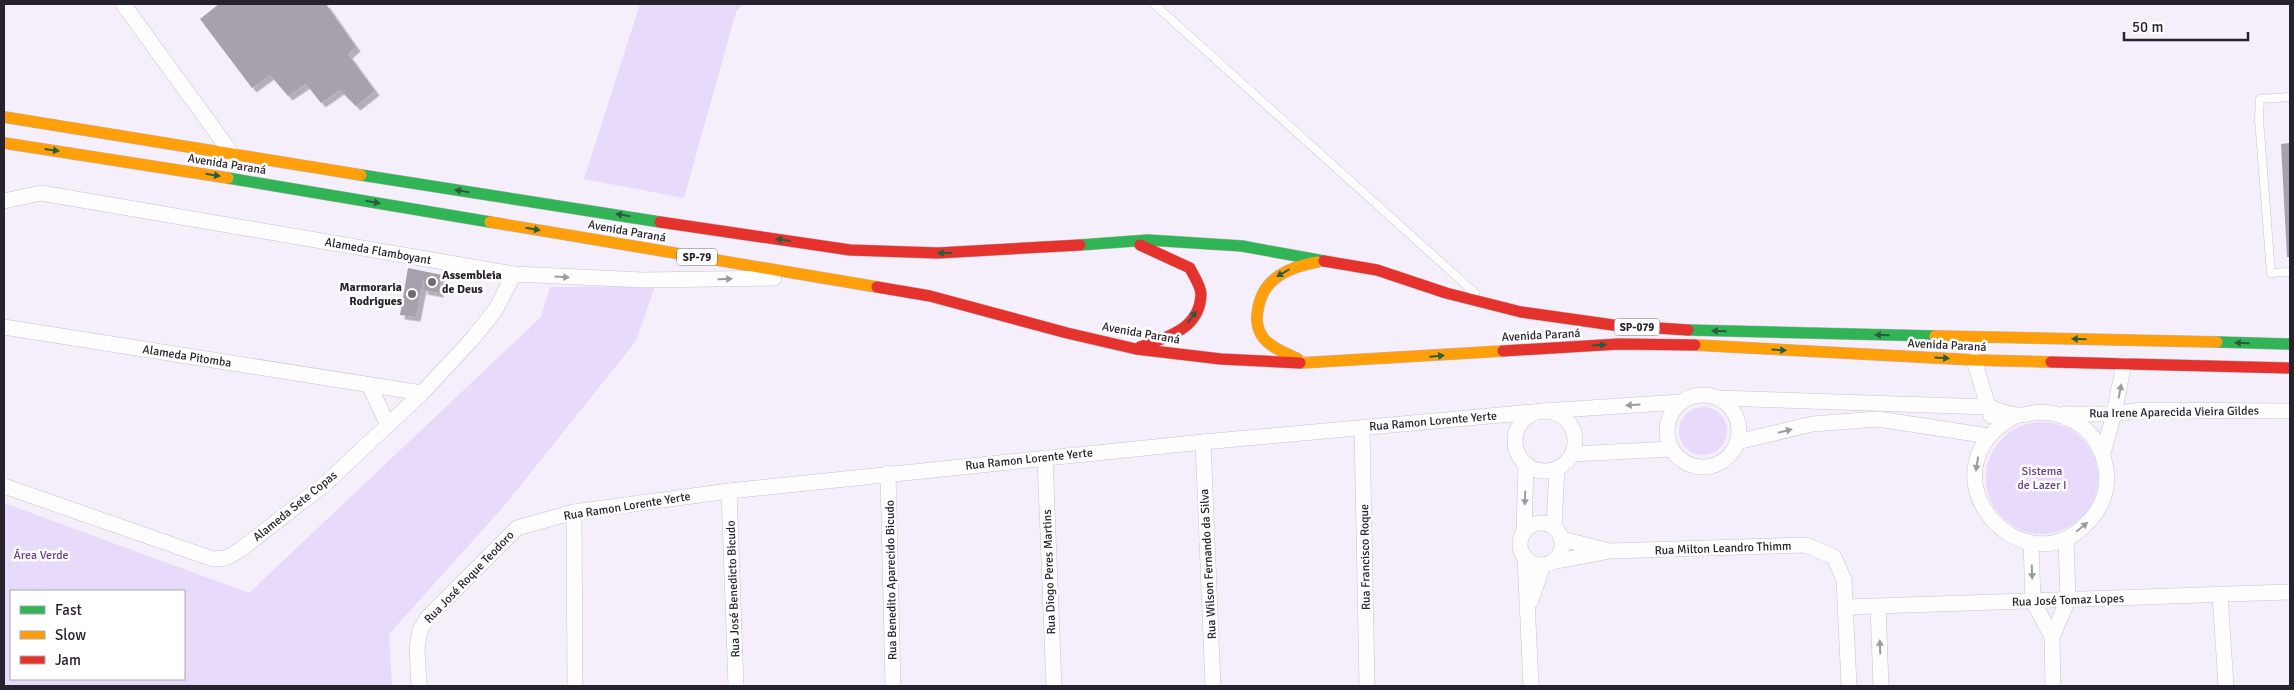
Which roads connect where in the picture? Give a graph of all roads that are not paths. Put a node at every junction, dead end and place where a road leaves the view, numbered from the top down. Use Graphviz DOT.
graph roads {
  1 [pos="123,4"];
  2 [pos="1154,4"];
  3 [pos="2290,98"];
  4 [pos="4,117"];
  5 [pos="4,143"];
  6 [pos="232,154"];
  7 [pos="4,201"];
  8 [pos="1128,240"];
  9 [pos="1329,260"];
  10 [pos="2290,272"];
  11 [pos="514,274"];
  12 [pos="816,277"];
  13 [pos="1490,306"];
  14 [pos="4,327"];
  15 [pos="2290,344"];
  16 [pos="1136,349"];
  17 [pos="1389,360"];
  18 [pos="1974,360"];
  19 [pos="1307,363"];
  20 [pos="2124,363"];
  21 [pos="2290,368"];
  22 [pos="369,385"];
  23 [pos="422,393"];
  24 [pos="1717,398"];
  25 [pos="1682,402"];
  26 [pos="1989,407"];
  27 [pos="1544,411"];
  28 [pos="2290,411"];
  29 [pos="2058,414"];
  30 [pos="2114,414"];
  31 [pos="2017,416"];
  32 [pos="388,425"];
  33 [pos="1362,428"];
  34 [pos="1992,433"];
  35 [pos="1203,442"];
  36 [pos="1737,442"];
  37 [pos="1672,450"];
  38 [pos="2102,453"];
  39 [pos="1572,454"];
  40 [pos="1045,458"];
  41 [pos="1526,464"];
  42 [pos="1557,468"];
  43 [pos="888,473"];
  44 [pos="4,486"];
  45 [pos="729,491"];
  46 [pos="574,512"];
  47 [pos="517,528"];
  48 [pos="1524,532"];
  49 [pos="1558,533"];
  50 [pos="2066,539"];
  51 [pos="2032,543"];
  52 [pos="1610,552"];
  53 [pos="1525,557"];
  54 [pos="1547,564"];
  55 [pos="2290,592"];
  56 [pos="2220,595"];
  57 [pos="2068,600"];
  58 [pos="2034,601"];
  59 [pos="1846,607"];
  60 [pos="1878,607"];
  61 [pos="1528,610"];
  62 [pos="2052,637"];
  63 [pos="419,686"];
  64 [pos="575,686"];
  65 [pos="736,686"];
  66 [pos="893,686"];
  67 [pos="1054,686"];
  68 [pos="1214,686"];
  69 [pos="1367,686"];
  70 [pos="1532,686"];
  71 [pos="1849,686"];
  72 [pos="1881,686"];
  73 [pos="2053,686"];
  74 [pos="2226,686"];
  1 -- 6 [label="street"];
  2 -- 13 [label="lane"];
  3 -- 10 [label="lane"];
  4 -- 6 [label="main road, Avenida Paraná"];
  5 -- 12 [label="main road, Avenida Paraná / SP-79, one-way"];
  8 -- 6 [label="main road, Avenida Paraná / SP-079, one-way"];
  7 -- 11 [label="street, Alameda Flamboyant"];
  8 -- 9 [label="main road, Avenida Paraná / SP-079"];
  16 -- 8 [label="main road, one-way"];
  9 -- 13 [label="main road, Avenida Paraná / SP-079"];
  9 -- 19 [label="main road, one-way"];
  11 -- 12 [label="street, Alameda Flamboyant, one-way"];
  11 -- 23 [label="street, Alameda Sete Copas"];
  12 -- 16 [label="main road, Avenida Paraná / SP-79"];
  15 -- 13 [label="main road, Avenida Paraná / SP-079, one-way"];
  14 -- 22 [label="street, Alameda Pitomba"];
  16 -- 19 [label="main road, Avenida Paraná / SP-79"];
  17 -- 18 [label="main road, Avenida Paraná / SP-079, one-way"];
  17 -- 19 [label="main road, Avenida Paraná / SP-79"];
  18 -- 20 [label="main road, Avenida Paraná / SP-079"];
  18 -- 26 [label="street"];
  20 -- 21 [label="main road, Avenida Paraná / SP-079"];
  30 -- 20 [label="street, one-way"];
  22 -- 23 [label="street, Alameda Pitomba"];
  22 -- 32 [label="street"];
  23 -- 32 [label="street, Alameda Sete Copas"];
  24 -- 25 [label="street"];
  24 -- 26 [label="street"];
  24 -- 36 [label="street"];
  25 -- 27 [label="street, one-way"];
  25 -- 37 [label="street"];
  26 -- 31 [label="street"];
  26 -- 34 [label="street"];
  27 -- 33 [label="street, Rua Ramon Lorente Yerte"];
  27 -- 39 [label="street"];
  27 -- 41 [label="street"];
  28 -- 30 [label="street, Rua Irene Aparecida Vieira Gildes"];
  29 -- 30 [label="street, Rua Irene Aparecida Vieira Gildes"];
  29 -- 31 [label="street"];
  29 -- 38 [label="street"];
  30 -- 38 [label="street"];
  31 -- 34 [label="street"];
  32 -- 44 [label="street, Alameda Sete Copas"];
  33 -- 35 [label="street, Rua Ramon Lorente Yerte"];
  33 -- 69 [label="street, Rua Francisco Roque"];
  36 -- 34 [label="street, one-way"];
  34 -- 51 [label="street, one-way"];
  35 -- 40 [label="street, Rua Ramon Lorente Yerte"];
  35 -- 68 [label="street, Rua Wilson Fernando da Silva"];
  36 -- 37 [label="street"];
  37 -- 39 [label="street"];
  50 -- 38 [label="street, one-way"];
  39 -- 42 [label="street"];
  40 -- 43 [label="street, Rua Ramon Lorente Yerte"];
  40 -- 67 [label="street, Rua Diogo Peres Martins"];
  41 -- 42 [label="street"];
  41 -- 48 [label="street, one-way"];
  42 -- 49 [label="street"];
  43 -- 45 [label="street, Rua Ramon Lorente Yerte"];
  43 -- 66 [label="street, Rua Benedito Aparecido Bicudo"];
  45 -- 46 [label="street, Rua Ramon Lorente Yerte"];
  45 -- 65 [label="street, Rua José Benedicto Bicudo"];
  46 -- 47 [label="street, Rua Ramon Lorente Yerte"];
  46 -- 64 [label="street"];
  47 -- 63 [label="street, Rua José Roque Teodoro"];
  48 -- 49 [label="street"];
  48 -- 53 [label="street"];
  49 -- 52 [label="street, Rua Milton Leandro Thimm"];
  49 -- 54 [label="street"];
  50 -- 51 [label="street"];
  50 -- 57 [label="street"];
  51 -- 58 [label="street, one-way"];
  52 -- 54 [label="street, Rua Milton Leandro Thimm"];
  52 -- 59 [label="street, Rua Milton Leandro Thimm"];
  53 -- 54 [label="street"];
  53 -- 61 [label="street"];
  54 -- 61 [label="street"];
  55 -- 56 [label="street, Rua José Tomaz Lopes"];
  56 -- 57 [label="street, Rua José Tomaz Lopes"];
  56 -- 74 [label="street"];
  57 -- 58 [label="street, Rua José Tomaz Lopes"];
  57 -- 62 [label="street"];
  58 -- 60 [label="street, Rua José Tomaz Lopes"];
  58 -- 62 [label="street"];
  59 -- 60 [label="street, Rua José Tomaz Lopes"];
  59 -- 71 [label="street"];
  72 -- 60 [label="street, one-way"];
  61 -- 70 [label="street"];
  62 -- 73 [label="street"];
}
